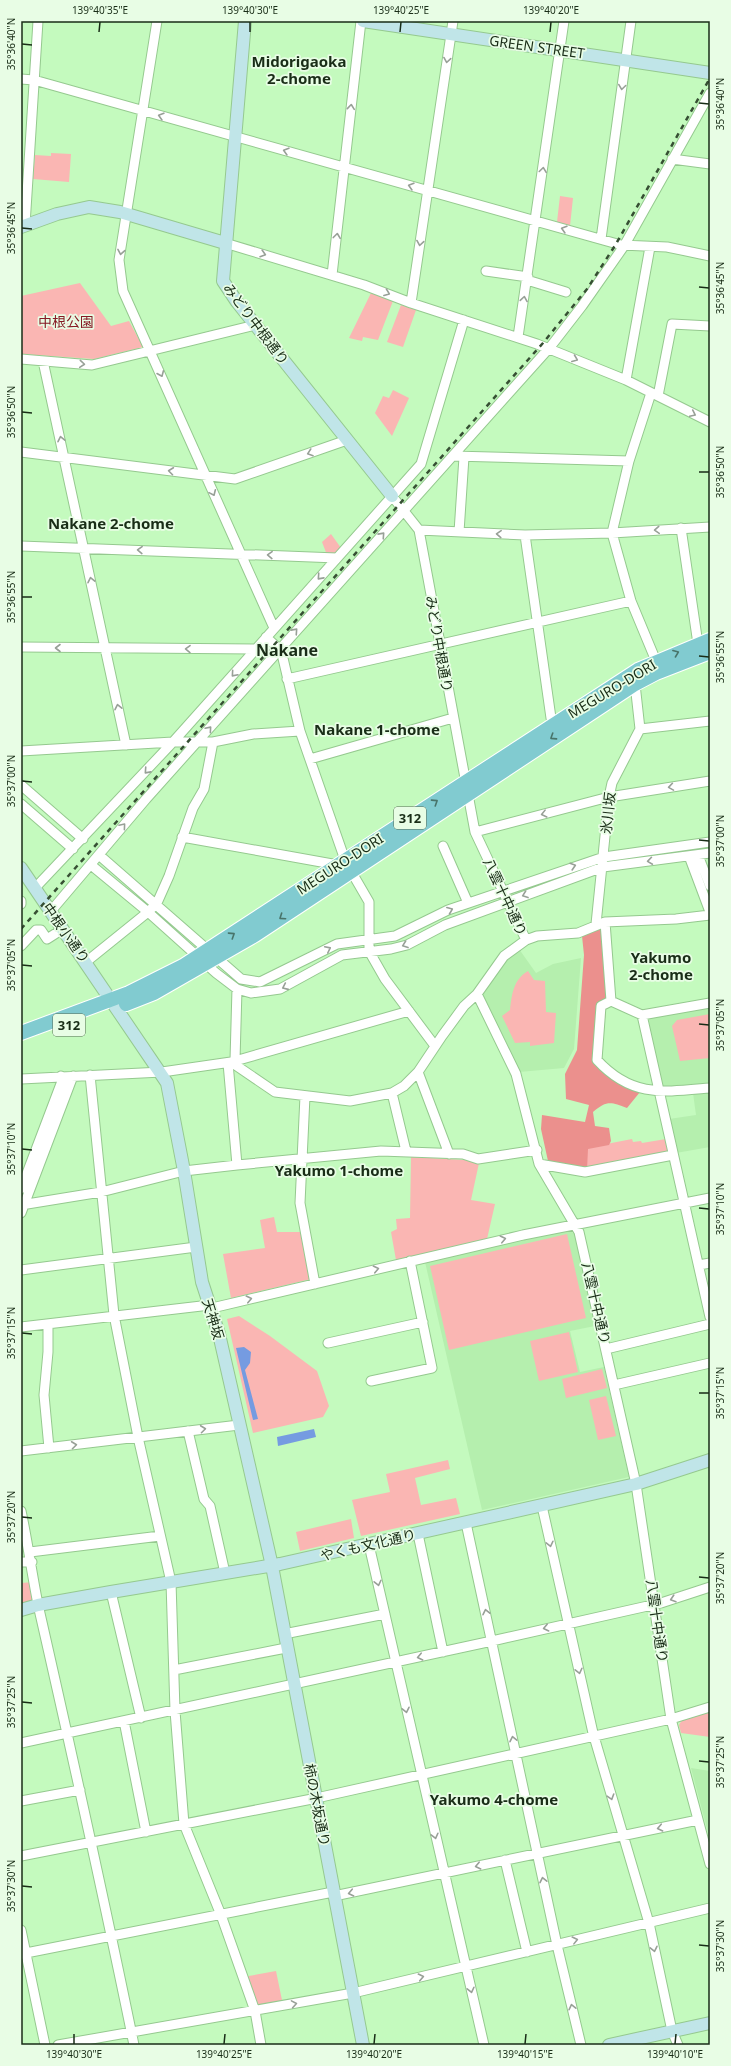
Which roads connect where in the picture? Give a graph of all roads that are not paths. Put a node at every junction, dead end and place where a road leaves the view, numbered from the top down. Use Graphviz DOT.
graph roads {
  1 [pos="38,21"];
  2 [pos="157,21"];
  3 [pos="245,21"];
  4 [pos="362,21"];
  5 [pos="453,21"];
  6 [pos="564,21"];
  7 [pos="631,21"];
  8 [pos="451,34"];
  9 [pos="560,51"];
  10 [pos="626,60"];
  11 [pos="710,73"];
  12 [pos="21,78"];
  13 [pos="34,80"];
  14 [pos="710,93"];
  15 [pos="143,111"];
  16 [pos="234,136"];
  17 [pos="672,159"];
  18 [pos="710,164"];
  19 [pos="345,168"];
  20 [pos="428,191"];
  21 [pos="127,214"];
  22 [pos="536,221"];
  23 [pos="23,226"];
  24 [pos="601,239"];
  25 [pos="225,243"];
  26 [pos="624,246"];
  27 [pos="650,247"];
  28 [pos="710,256"];
  29 [pos="486,271"];
  30 [pos="332,275"];
  31 [pos="527,278"];
  32 [pos="566,292"];
  33 [pos="411,303"];
  34 [pos="464,320"];
  35 [pos="256,325"];
  36 [pos="710,326"];
  37 [pos="518,337"];
  38 [pos="549,348"];
  39 [pos="152,351"];
  40 [pos="21,359"];
  41 [pos="43,360"];
  42 [pos="626,380"];
  43 [pos="655,394"];
  44 [pos="710,422"];
  45 [pos="347,440"];
  46 [pos="21,452"];
  47 [pos="453,456"];
  48 [pos="64,457"];
  49 [pos="464,457"];
  50 [pos="629,461"];
  51 [pos="205,474"];
  52 [pos="398,504"];
  53 [pos="710,527"];
  54 [pos="681,528"];
  55 [pos="419,530"];
  56 [pos="459,532"];
  57 [pos="612,533"];
  58 [pos="525,535"];
  59 [pos="21,546"];
  60 [pos="84,548"];
  61 [pos="241,553"];
  62 [pos="337,558"];
  63 [pos="631,601"];
  64 [pos="537,622"];
  65 [pos="274,628"];
  66 [pos="266,637"];
  67 [pos="440,644"];
  68 [pos="706,645"];
  69 [pos="21,647"];
  70 [pos="105,648"];
  71 [pos="255,649"];
  72 [pos="279,649"];
  73 [pos="656,661"];
  74 [pos="287,679"];
  75 [pos="636,684"];
  76 [pos="453,718"];
  77 [pos="710,721"];
  78 [pos="555,724"];
  79 [pos="640,729"];
  80 [pos="300,730"];
  81 [pos="173,742"];
  82 [pos="213,742"];
  83 [pos="196,744"];
  84 [pos="126,745"];
  85 [pos="21,750"];
  86 [pos="310,758"];
  87 [pos="710,781"];
  88 [pos="21,784"];
  89 [pos="466,789"];
  90 [pos="609,797"];
  91 [pos="21,804"];
  92 [pos="475,832"];
  93 [pos="182,837"];
  94 [pos="710,842"];
  95 [pos="78,844"];
  96 [pos="444,846"];
  97 [pos="710,853"];
  98 [pos="693,856"];
  99 [pos="604,857"];
  100 [pos="95,860"];
  101 [pos="345,865"];
  102 [pos="602,867"];
  103 [pos="22,872"];
  104 [pos="710,886"];
  105 [pos="35,888"];
  106 [pos="502,892"];
  107 [pos="507,902"];
  108 [pos="157,903"];
  109 [pos="468,903"];
  110 [pos="51,911"];
  111 [pos="148,912"];
  112 [pos="710,914"];
  113 [pos="601,923"];
  114 [pos="61,925"];
  115 [pos="368,940"];
  116 [pos="526,940"];
  117 [pos="21,946"];
  118 [pos="369,951"];
  119 [pos="207,957"];
  120 [pos="86,962"];
  121 [pos="237,989"];
  122 [pos="477,994"];
  123 [pos="611,1002"];
  124 [pos="115,1003"];
  125 [pos="710,1003"];
  126 [pos="408,1011"];
  127 [pos="642,1015"];
  128 [pos="21,1033"];
  129 [pos="21,1043"];
  130 [pos="435,1046"];
  131 [pos="232,1061"];
  132 [pos="162,1072"];
  133 [pos="418,1072"];
  134 [pos="90,1075"];
  135 [pos="61,1076"];
  136 [pos="73,1076"];
  137 [pos="21,1079"];
  138 [pos="710,1088"];
  139 [pos="659,1092"];
  140 [pos="392,1093"];
  141 [pos="305,1096"];
  142 [pos="536,1150"];
  143 [pos="406,1151"];
  144 [pos="449,1154"];
  145 [pos="673,1155"];
  146 [pos="302,1158"];
  147 [pos="539,1164"];
  148 [pos="237,1165"];
  149 [pos="184,1171"];
  150 [pos="21,1189"];
  151 [pos="101,1192"];
  152 [pos="710,1198"];
  153 [pos="685,1203"];
  154 [pos="22,1208"];
  155 [pos="575,1223"];
  156 [pos="196,1246"];
  157 [pos="107,1258"];
  158 [pos="410,1261"];
  159 [pos="710,1263"];
  160 [pos="699,1265"];
  161 [pos="21,1270"];
  162 [pos="315,1284"];
  163 [pos="211,1306"];
  164 [pos="114,1316"];
  165 [pos="710,1317"];
  166 [pos="423,1322"];
  167 [pos="48,1324"];
  168 [pos="710,1324"];
  169 [pos="21,1327"];
  170 [pos="328,1343"];
  171 [pos="606,1349"];
  172 [pos="710,1363"];
  173 [pos="371,1381"];
  174 [pos="614,1385"];
  175 [pos="239,1425"];
  176 [pos="188,1431"];
  177 [pos="138,1437"];
  178 [pos="49,1448"];
  179 [pos="21,1451"];
  180 [pos="710,1460"];
  181 [pos="636,1484"];
  182 [pos="542,1506"];
  183 [pos="21,1511"];
  184 [pos="466,1523"];
  185 [pos="418,1534"];
  186 [pos="160,1536"];
  187 [pos="369,1545"];
  188 [pos="30,1552"];
  189 [pos="21,1562"];
  190 [pos="32,1562"];
  191 [pos="272,1566"];
  192 [pos="225,1573"];
  193 [pos="171,1582"];
  194 [pos="710,1587"];
  195 [pos="111,1592"];
  196 [pos="655,1604"];
  197 [pos="38,1605"];
  198 [pos="21,1610"];
  199 [pos="385,1614"];
  200 [pos="568,1623"];
  201 [pos="284,1634"];
  202 [pos="492,1641"];
  203 [pos="286,1648"];
  204 [pos="443,1652"];
  205 [pos="396,1662"];
  206 [pos="174,1670"];
  207 [pos="295,1686"];
  208 [pos="710,1707"];
  209 [pos="175,1711"];
  210 [pos="141,1718"];
  211 [pos="672,1719"];
  212 [pos="124,1722"];
  213 [pos="68,1733"];
  214 [pos="594,1737"];
  215 [pos="21,1743"];
  216 [pos="516,1754"];
  217 [pos="421,1775"];
  218 [pos="80,1790"];
  219 [pos="316,1798"];
  220 [pos="21,1801"];
  221 [pos="698,1820"];
  222 [pos="184,1824"];
  223 [pos="146,1832"];
  224 [pos="623,1836"];
  225 [pos="92,1842"];
  226 [pos="537,1853"];
  227 [pos="21,1856"];
  228 [pos="505,1860"];
  229 [pos="710,1864"];
  230 [pos="444,1874"];
  231 [pos="334,1894"];
  232 [pos="710,1908"];
  233 [pos="221,1915"];
  234 [pos="649,1923"];
  235 [pos="21,1930"];
  236 [pos="111,1937"];
  237 [pos="557,1945"];
  238 [pos="527,1952"];
  239 [pos="24,1954"];
  240 [pos="466,1967"];
  241 [pos="353,1993"];
  242 [pos="255,2011"];
  243 [pos="710,2023"];
  244 [pos="672,2031"];
  245 [pos="132,2032"];
  246 [pos="97,2042"];
  247 [pos="46,2045"];
  248 [pos="58,2045"];
  249 [pos="134,2045"];
  250 [pos="261,2045"];
  251 [pos="363,2045"];
  252 [pos="484,2045"];
  253 [pos="581,2045"];
  254 [pos="609,2045"];
  255 [pos="678,2045"];
  1 -- 13 [label="street"];
  2 -- 15 [label="street"];
  3 -- 16 [label="street, みどり中根通り"];
  4 -- 8 [label="street, GREEN STREET"];
  19 -- 4 [label="street, one-way"];
  5 -- 8 [label="street"];
  6 -- 9 [label="street"];
  7 -- 10 [label="street"];
  8 -- 9 [label="street, GREEN STREET"];
  8 -- 20 [label="street, one-way"];
  9 -- 10 [label="street, GREEN STREET"];
  22 -- 9 [label="street, one-way"];
  10 -- 11 [label="street, GREEN STREET"];
  10 -- 24 [label="street, one-way"];
  12 -- 13 [label="street"];
  13 -- 15 [label="street"];
  13 -- 23 [label="street"];
  14 -- 17 [label="street"];
  16 -- 15 [label="street, one-way"];
  15 -- 21 [label="street"];
  19 -- 16 [label="street, one-way"];
  16 -- 25 [label="street, みどり中根通り"];
  17 -- 18 [label="street"];
  17 -- 26 [label="street"];
  20 -- 19 [label="street, one-way"];
  30 -- 19 [label="street, one-way"];
  20 -- 22 [label="street"];
  20 -- 33 [label="street, one-way"];
  21 -- 23 [label="street"];
  21 -- 25 [label="street"];
  21 -- 39 [label="street, one-way"];
  24 -- 22 [label="street, one-way"];
  22 -- 31 [label="street"];
  24 -- 26 [label="street"];
  25 -- 30 [label="street, one-way"];
  25 -- 35 [label="street, みどり中根通り"];
  26 -- 27 [label="street"];
  26 -- 38 [label="street"];
  27 -- 28 [label="street"];
  27 -- 42 [label="street"];
  29 -- 31 [label="street"];
  30 -- 33 [label="street, one-way"];
  31 -- 32 [label="street"];
  37 -- 31 [label="street, one-way"];
  33 -- 34 [label="street"];
  34 -- 37 [label="street"];
  34 -- 52 [label="street"];
  35 -- 39 [label="street"];
  35 -- 45 [label="street, みどり中根通り"];
  36 -- 43 [label="street"];
  37 -- 38 [label="street"];
  38 -- 42 [label="street, one-way"];
  38 -- 47 [label="street"];
  41 -- 39 [label="street, one-way"];
  39 -- 51 [label="street, one-way"];
  40 -- 41 [label="street"];
  48 -- 41 [label="street, one-way"];
  42 -- 43 [label="street"];
  43 -- 44 [label="street, one-way"];
  43 -- 50 [label="street"];
  45 -- 51 [label="street, one-way"];
  45 -- 52 [label="street, みどり中根通り"];
  46 -- 48 [label="street"];
  47 -- 49 [label="street"];
  47 -- 52 [label="street"];
  51 -- 48 [label="street, one-way"];
  48 -- 60 [label="street"];
  49 -- 50 [label="street"];
  49 -- 56 [label="street"];
  50 -- 57 [label="street"];
  51 -- 61 [label="street, one-way"];
  52 -- 55 [label="street, みどり中根通り"];
  52 -- 62 [label="street"];
  72 -- 52 [label="street, one-way"];
  53 -- 54 [label="street"];
  54 -- 57 [label="street, one-way"];
  54 -- 68 [label="street"];
  55 -- 56 [label="street"];
  55 -- 67 [label="street, みどり中根通り"];
  58 -- 56 [label="street, one-way"];
  57 -- 58 [label="street"];
  57 -- 63 [label="street"];
  58 -- 64 [label="street"];
  59 -- 60 [label="street"];
  61 -- 60 [label="street, one-way"];
  70 -- 60 [label="street, one-way"];
  62 -- 61 [label="street, one-way"];
  61 -- 65 [label="street"];
  62 -- 65 [label="street, one-way"];
  63 -- 64 [label="street"];
  63 -- 73 [label="street"];
  64 -- 67 [label="street"];
  64 -- 78 [label="street"];
  65 -- 66 [label="street"];
  66 -- 71 [label="street"];
  66 -- 72 [label="street"];
  67 -- 74 [label="street"];
  67 -- 76 [label="street, みどり中根通り"];
  73 -- 68 [label="main road, MEGURO-DORI / 312, one-way"];
  68 -- 75 [label="main road, MEGURO-DORI / 312"];
  70 -- 69 [label="street, one-way"];
  71 -- 70 [label="street, one-way"];
  84 -- 70 [label="street, one-way"];
  71 -- 81 [label="street, one-way"];
  72 -- 74 [label="street"];
  83 -- 72 [label="street, one-way"];
  73 -- 78 [label="main road, MEGURO-DORI / 312"];
  74 -- 80 [label="street"];
  75 -- 79 [label="street"];
  75 -- 89 [label="main road, MEGURO-DORI / 312, one-way"];
  76 -- 86 [label="street"];
  76 -- 89 [label="street, みどり中根通り"];
  77 -- 79 [label="street"];
  78 -- 89 [label="main road, MEGURO-DORI / 312"];
  79 -- 90 [label="street, 氷川坂"];
  80 -- 82 [label="street"];
  80 -- 86 [label="street"];
  81 -- 83 [label="street"];
  81 -- 84 [label="street"];
  81 -- 95 [label="street, one-way"];
  82 -- 83 [label="street"];
  82 -- 93 [label="street"];
  100 -- 83 [label="street, one-way"];
  84 -- 85 [label="street"];
  86 -- 101 [label="street"];
  87 -- 90 [label="street, one-way"];
  88 -- 95 [label="street"];
  89 -- 92 [label="street, 八雲十中通り"];
  89 -- 101 [label="main road, MEGURO-DORI / 312"];
  90 -- 92 [label="street, one-way"];
  90 -- 99 [label="street, 氷川坂"];
  91 -- 95 [label="street"];
  92 -- 106 [label="street, 八雲十中通り"];
  93 -- 101 [label="street"];
  93 -- 108 [label="street"];
  94 -- 99 [label="street"];
  95 -- 105 [label="street"];
  96 -- 109 [label="street"];
  97 -- 98 [label="street"];
  98 -- 102 [label="street, one-way"];
  98 -- 104 [label="street"];
  98 -- 112 [label="street"];
  99 -- 102 [label="street, 氷川坂"];
  106 -- 99 [label="street, one-way"];
  100 -- 108 [label="street"];
  100 -- 110 [label="street"];
  100 -- 111 [label="street"];
  101 -- 115 [label="street"];
  101 -- 119 [label="main road, MEGURO-DORI / 312"];
  102 -- 107 [label="street, one-way"];
  102 -- 113 [label="street, 氷川坂"];
  103 -- 105 [label="street, 中根小通り"];
  105 -- 110 [label="street, 中根小通り"];
  106 -- 107 [label="street, 八雲十中通り"];
  106 -- 109 [label="street"];
  107 -- 116 [label="street, 八雲十中通り"];
  107 -- 118 [label="street, one-way"];
  108 -- 111 [label="street"];
  108 -- 119 [label="street"];
  115 -- 109 [label="street, one-way"];
  110 -- 114 [label="street, 中根小通り"];
  111 -- 119 [label="street"];
  111 -- 120 [label="street"];
  112 -- 113 [label="street"];
  113 -- 116 [label="street"];
  113 -- 123 [label="street, 氷川坂"];
  114 -- 117 [label="street"];
  114 -- 120 [label="street, 中根小通り"];
  115 -- 118 [label="street"];
  119 -- 115 [label="street, one-way"];
  116 -- 122 [label="street, 八雲十中通り"];
  118 -- 121 [label="street, one-way"];
  118 -- 126 [label="street"];
  119 -- 121 [label="street"];
  119 -- 124 [label="main road, MEGURO-DORI / 312"];
  120 -- 124 [label="street, 中根小通り"];
  121 -- 131 [label="street"];
  122 -- 130 [label="street"];
  122 -- 142 [label="street, 八雲十中通り"];
  123 -- 127 [label="street"];
  123 -- 139 [label="street"];
  124 -- 128 [label="main road, MEGURO-DORI / 312"];
  124 -- 129 [label="main road, MEGURO-DORI / 312"];
  124 -- 132 [label="street"];
  125 -- 127 [label="street"];
  126 -- 130 [label="street"];
  126 -- 131 [label="street"];
  127 -- 139 [label="street"];
  130 -- 133 [label="street"];
  131 -- 132 [label="street"];
  131 -- 141 [label="street"];
  131 -- 148 [label="street"];
  132 -- 134 [label="street"];
  132 -- 149 [label="street, 天神坂"];
  133 -- 140 [label="street"];
  133 -- 144 [label="street"];
  134 -- 136 [label="street"];
  134 -- 151 [label="street"];
  135 -- 136 [label="street"];
  135 -- 137 [label="street"];
  135 -- 150 [label="street"];
  136 -- 154 [label="street"];
  138 -- 139 [label="street"];
  139 -- 145 [label="street"];
  140 -- 141 [label="street"];
  140 -- 143 [label="street"];
  141 -- 146 [label="street"];
  142 -- 144 [label="street"];
  142 -- 147 [label="street, 八雲十中通り"];
  143 -- 144 [label="street"];
  143 -- 146 [label="street"];
  145 -- 147 [label="street"];
  145 -- 153 [label="street"];
  146 -- 148 [label="street"];
  146 -- 162 [label="street"];
  147 -- 155 [label="street, 八雲十中通り"];
  148 -- 149 [label="street"];
  149 -- 151 [label="street"];
  149 -- 156 [label="street, 天神坂"];
  151 -- 154 [label="street"];
  151 -- 157 [label="street"];
  152 -- 153 [label="street"];
  153 -- 155 [label="street"];
  153 -- 160 [label="street"];
  158 -- 155 [label="street, one-way"];
  155 -- 171 [label="street, 八雲十中通り"];
  156 -- 157 [label="street"];
  156 -- 163 [label="street, 天神坂"];
  157 -- 161 [label="street"];
  157 -- 164 [label="street"];
  162 -- 158 [label="street, one-way"];
  158 -- 166 [label="street"];
  159 -- 160 [label="street"];
  160 -- 165 [label="street"];
  163 -- 162 [label="street, one-way"];
  163 -- 164 [label="street"];
  163 -- 175 [label="street, 天神坂"];
  164 -- 167 [label="street"];
  164 -- 177 [label="street"];
  166 -- 170 [label="street"];
  166 -- 173 [label="street"];
  167 -- 169 [label="street"];
  167 -- 178 [label="street"];
  168 -- 171 [label="street"];
  171 -- 174 [label="street, 八雲十中通り"];
  172 -- 174 [label="street"];
  174 -- 181 [label="street, 八雲十中通り"];
  176 -- 175 [label="street, one-way"];
  175 -- 191 [label="street, 天神坂"];
  176 -- 177 [label="street"];
  176 -- 192 [label="street"];
  178 -- 177 [label="street, one-way"];
  177 -- 186 [label="street"];
  178 -- 179 [label="street"];
  180 -- 181 [label="street, やくも文化通り"];
  181 -- 182 [label="street, やくも文化通り"];
  181 -- 196 [label="street, 八雲十中通り"];
  182 -- 184 [label="street, やくも文化通り"];
  182 -- 200 [label="street, one-way"];
  183 -- 188 [label="street"];
  184 -- 185 [label="street, やくも文化通り"];
  202 -- 184 [label="street, one-way"];
  185 -- 187 [label="street, やくも文化通り"];
  185 -- 204 [label="street"];
  186 -- 188 [label="street"];
  186 -- 193 [label="street"];
  187 -- 191 [label="street, やくも文化通り"];
  187 -- 199 [label="street, one-way"];
  188 -- 190 [label="street"];
  189 -- 190 [label="street"];
  190 -- 197 [label="street"];
  191 -- 192 [label="street, やくも文化通り"];
  191 -- 201 [label="street, 柿の木坂通り"];
  192 -- 193 [label="street, やくも文化通り"];
  193 -- 195 [label="street, やくも文化通り"];
  193 -- 206 [label="street"];
  194 -- 196 [label="street, one-way"];
  195 -- 197 [label="street, やくも文化通り"];
  195 -- 210 [label="street"];
  196 -- 200 [label="street"];
  196 -- 211 [label="street, 八雲十中通り"];
  197 -- 198 [label="street, やくも文化通り"];
  197 -- 213 [label="street"];
  199 -- 201 [label="street"];
  199 -- 205 [label="street"];
  200 -- 202 [label="street, one-way"];
  200 -- 214 [label="street, one-way"];
  201 -- 203 [label="street, 柿の木坂通り"];
  202 -- 204 [label="street"];
  216 -- 202 [label="street, one-way"];
  203 -- 206 [label="street"];
  203 -- 207 [label="street, 柿の木坂通り"];
  204 -- 205 [label="street, one-way"];
  205 -- 207 [label="street"];
  205 -- 217 [label="street, one-way"];
  206 -- 209 [label="street"];
  207 -- 209 [label="street"];
  207 -- 219 [label="street, 柿の木坂通り"];
  208 -- 211 [label="street"];
  209 -- 210 [label="street"];
  209 -- 222 [label="street"];
  210 -- 212 [label="street"];
  211 -- 214 [label="street"];
  211 -- 221 [label="street, 八雲十中通り"];
  212 -- 213 [label="street"];
  212 -- 223 [label="street"];
  213 -- 215 [label="street"];
  213 -- 218 [label="street"];
  214 -- 216 [label="street"];
  214 -- 224 [label="street, one-way"];
  216 -- 217 [label="street"];
  216 -- 226 [label="street"];
  217 -- 219 [label="street"];
  217 -- 230 [label="street, one-way"];
  218 -- 220 [label="street"];
  218 -- 225 [label="street"];
  219 -- 222 [label="street"];
  219 -- 231 [label="street, 柿の木坂通り"];
  221 -- 224 [label="street, one-way"];
  221 -- 229 [label="street, 八雲十中通り"];
  222 -- 223 [label="street"];
  222 -- 233 [label="street"];
  223 -- 225 [label="street"];
  224 -- 226 [label="street"];
  224 -- 234 [label="street"];
  225 -- 227 [label="street"];
  225 -- 236 [label="street"];
  226 -- 228 [label="street"];
  237 -- 226 [label="street, one-way"];
  228 -- 230 [label="street, one-way"];
  228 -- 238 [label="street"];
  230 -- 231 [label="street, one-way"];
  230 -- 240 [label="street"];
  231 -- 233 [label="street"];
  231 -- 241 [label="street, 柿の木坂通り"];
  232 -- 234 [label="street"];
  233 -- 236 [label="street"];
  233 -- 242 [label="street"];
  237 -- 234 [label="street, one-way"];
  234 -- 244 [label="street, one-way"];
  235 -- 239 [label="street"];
  236 -- 239 [label="street"];
  236 -- 245 [label="street"];
  237 -- 238 [label="street"];
  253 -- 237 [label="street, one-way"];
  238 -- 240 [label="street"];
  239 -- 247 [label="street"];
  241 -- 240 [label="street, one-way"];
  240 -- 252 [label="street, one-way"];
  242 -- 241 [label="street, one-way"];
  241 -- 251 [label="street, 柿の木坂通り"];
  242 -- 245 [label="street"];
  242 -- 250 [label="street"];
  243 -- 244 [label="street"];
  244 -- 254 [label="street"];
  244 -- 255 [label="street"];
  245 -- 246 [label="street"];
  245 -- 249 [label="street"];
  246 -- 248 [label="street"];
}
